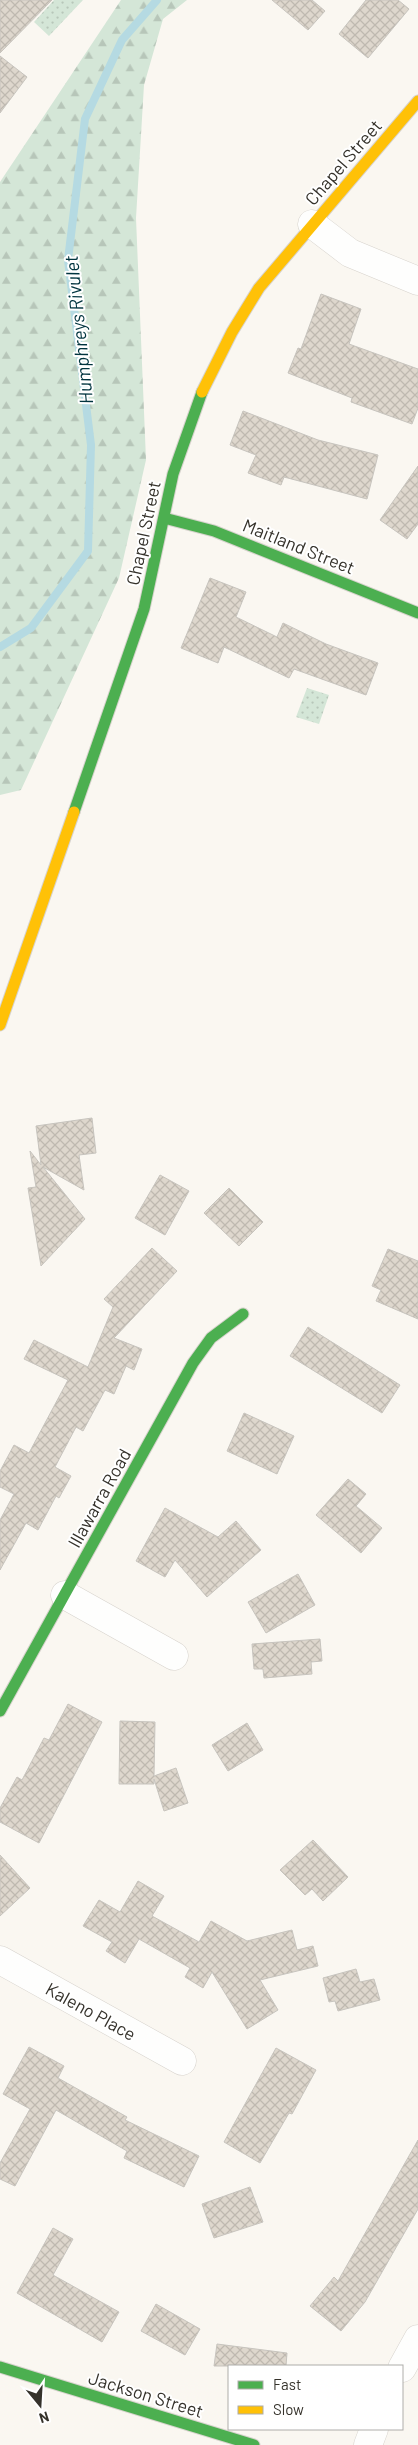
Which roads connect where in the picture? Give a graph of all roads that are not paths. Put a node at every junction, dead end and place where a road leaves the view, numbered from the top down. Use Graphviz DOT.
graph roads {
  1 [pos="418,101"];
  2 [pos="312,224"];
  3 [pos="418,281"];
  4 [pos="164,518"];
  5 [pos="418,613"];
  6 [pos="0,1025"];
  7 [pos="243,1314"];
  8 [pos="66,1595"];
  9 [pos="174,1656"];
  10 [pos="0,1711"];
  11 [pos="0,1960"];
  12 [pos="182,2061"];
  13 [pos="418,2339"];
  14 [pos="403,2366"];
  15 [pos="0,2367"];
  16 [pos="374,2430"];
  17 [pos="254,2445"];
  18 [pos="368,2445"];
  1 -- 2 [label="street, Chapel Street"];
  2 -- 3 [label="street"];
  2 -- 4 [label="street, Chapel Street"];
  4 -- 5 [label="street, Maitland Street"];
  4 -- 6 [label="street, Chapel Street"];
  7 -- 8 [label="street, Illawarra Road"];
  8 -- 9 [label="street"];
  8 -- 10 [label="street, Illawarra Road"];
  11 -- 12 [label="street, Kaleno Place"];
  13 -- 14 [label="street"];
  15 -- 17 [label="street, Jackson Street"];
  16 -- 18 [label="street"];
}
